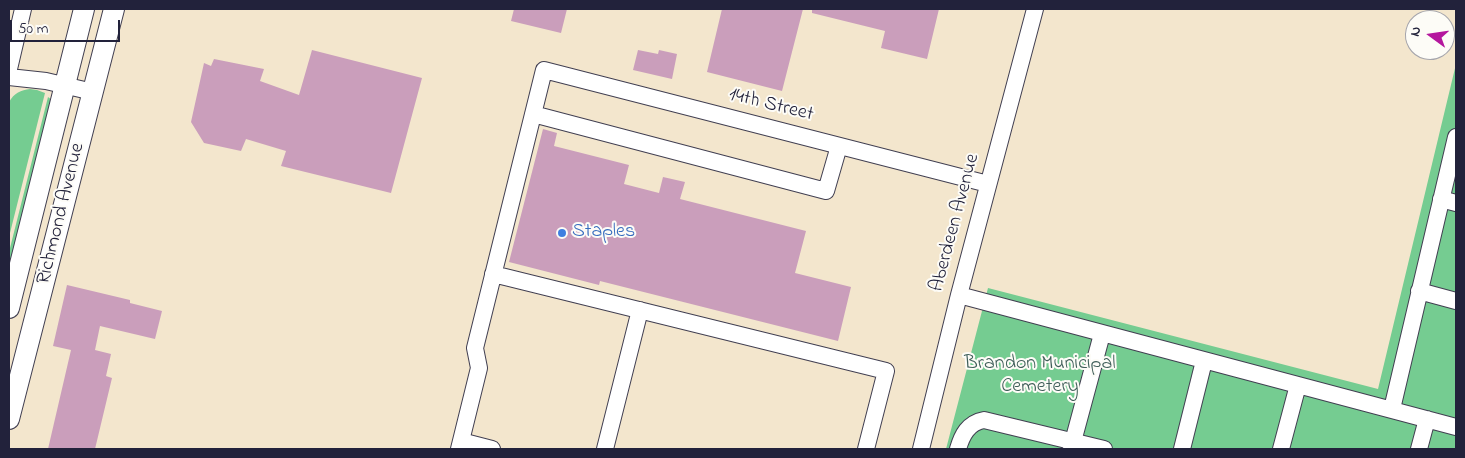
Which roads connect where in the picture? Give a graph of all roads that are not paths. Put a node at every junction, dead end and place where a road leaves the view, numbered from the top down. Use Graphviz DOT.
graph roads {
  1 [pos="23,9"];
  2 [pos="84,9"];
  3 [pos="114,9"];
  4 [pos="1034,9"];
  5 [pos="9,69"];
  6 [pos="9,77"];
  7 [pos="65,85"];
  8 [pos="93,92"];
  9 [pos="533,114"];
  10 [pos="1456,137"];
  11 [pos="839,146"];
  12 [pos="988,184"];
  13 [pos="1449,201"];
  14 [pos="494,274"];
  15 [pos="1419,291"];
  16 [pos="959,296"];
  17 [pos="1456,301"];
  18 [pos="9,308"];
  19 [pos="640,310"];
  20 [pos="1102,334"];
  21 [pos="1204,361"];
  22 [pos="1298,385"];
  23 [pos="1392,409"];
  24 [pos="1427,419"];
  25 [pos="9,420"];
  26 [pos="1456,427"];
  27 [pos="460,445"];
  28 [pos="1072,445"];
  29 [pos="492,449"];
  30 [pos="605,449"];
  31 [pos="866,449"];
  32 [pos="921,449"];
  33 [pos="958,449"];
  34 [pos="1104,449"];
  35 [pos="1182,449"];
  36 [pos="1281,449"];
  37 [pos="1419,449"];
  1 -- 5 [label="street"];
  2 -- 7 [label="main road, Richmond Avenue"];
  3 -- 8 [label="main road, Richmond Avenue"];
  4 -- 12 [label="street, Aberdeen Avenue"];
  6 -- 7 [label="street"];
  7 -- 8 [label="street"];
  7 -- 18 [label="main road, Richmond Avenue"];
  8 -- 25 [label="main road, Richmond Avenue"];
  9 -- 11 [label="street"];
  9 -- 11 [label="street, 14th Street"];
  9 -- 14 [label="street"];
  10 -- 13 [label="street"];
  11 -- 12 [label="street, 14th Street"];
  12 -- 16 [label="street, Aberdeen Avenue"];
  13 -- 15 [label="street"];
  14 -- 19 [label="street"];
  14 -- 27 [label="street"];
  15 -- 17 [label="street"];
  15 -- 23 [label="street"];
  16 -- 20 [label="street"];
  16 -- 32 [label="street, Aberdeen Avenue"];
  19 -- 30 [label="street"];
  19 -- 31 [label="street"];
  20 -- 21 [label="street"];
  20 -- 28 [label="street"];
  21 -- 22 [label="street"];
  21 -- 35 [label="street"];
  22 -- 23 [label="street"];
  22 -- 36 [label="street"];
  23 -- 24 [label="street"];
  24 -- 26 [label="street"];
  24 -- 37 [label="street"];
  27 -- 29 [label="street"];
  28 -- 33 [label="street"];
  28 -- 34 [label="street"];
}
